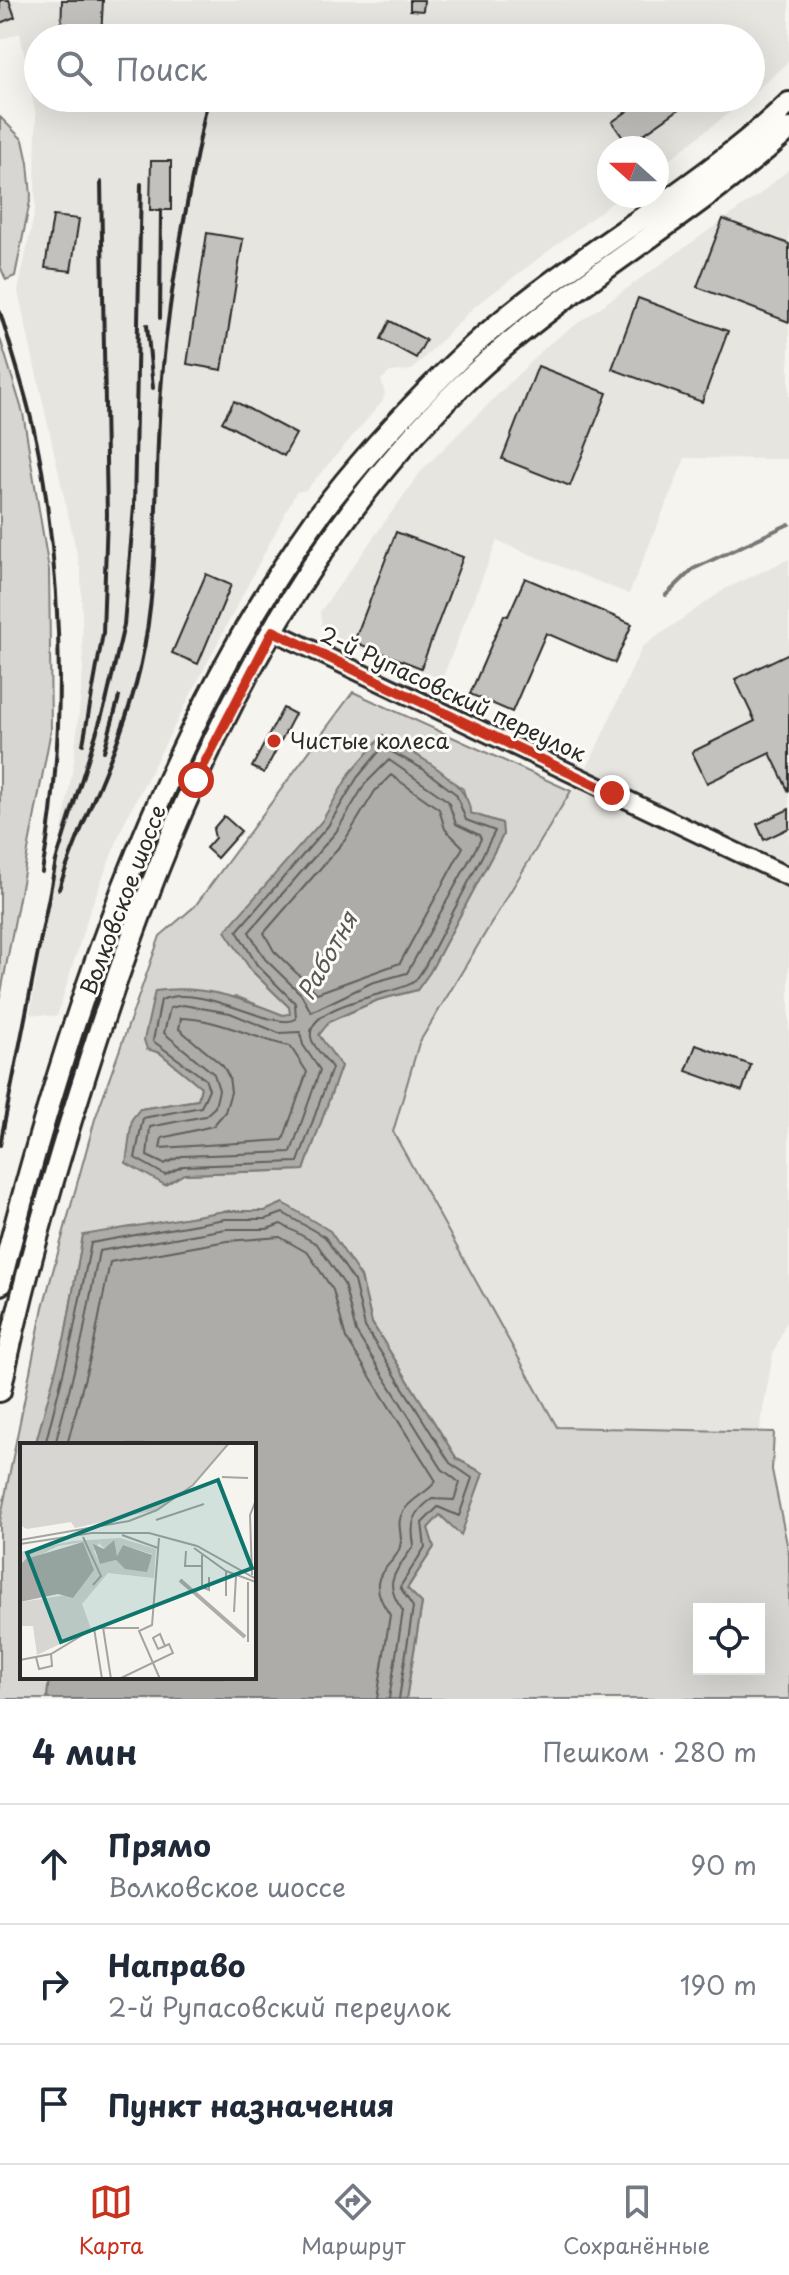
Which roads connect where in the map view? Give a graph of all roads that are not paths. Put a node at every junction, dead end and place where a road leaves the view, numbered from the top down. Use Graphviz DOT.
graph roads {
  1 [pos="789,103"];
  2 [pos="789,129"];
  3 [pos="273,631"];
  4 [pos="789,877"];
  5 [pos="0,1284"];
  6 [pos="0,1391"];
  1 -- 5 [label="main road, Волковское шоссе"];
  2 -- 3 [label="main road, Волковское шоссе"];
  3 -- 4 [label="street, 2-й Рупасовский переулок"];
  3 -- 6 [label="main road, Волковское шоссе"];
}
